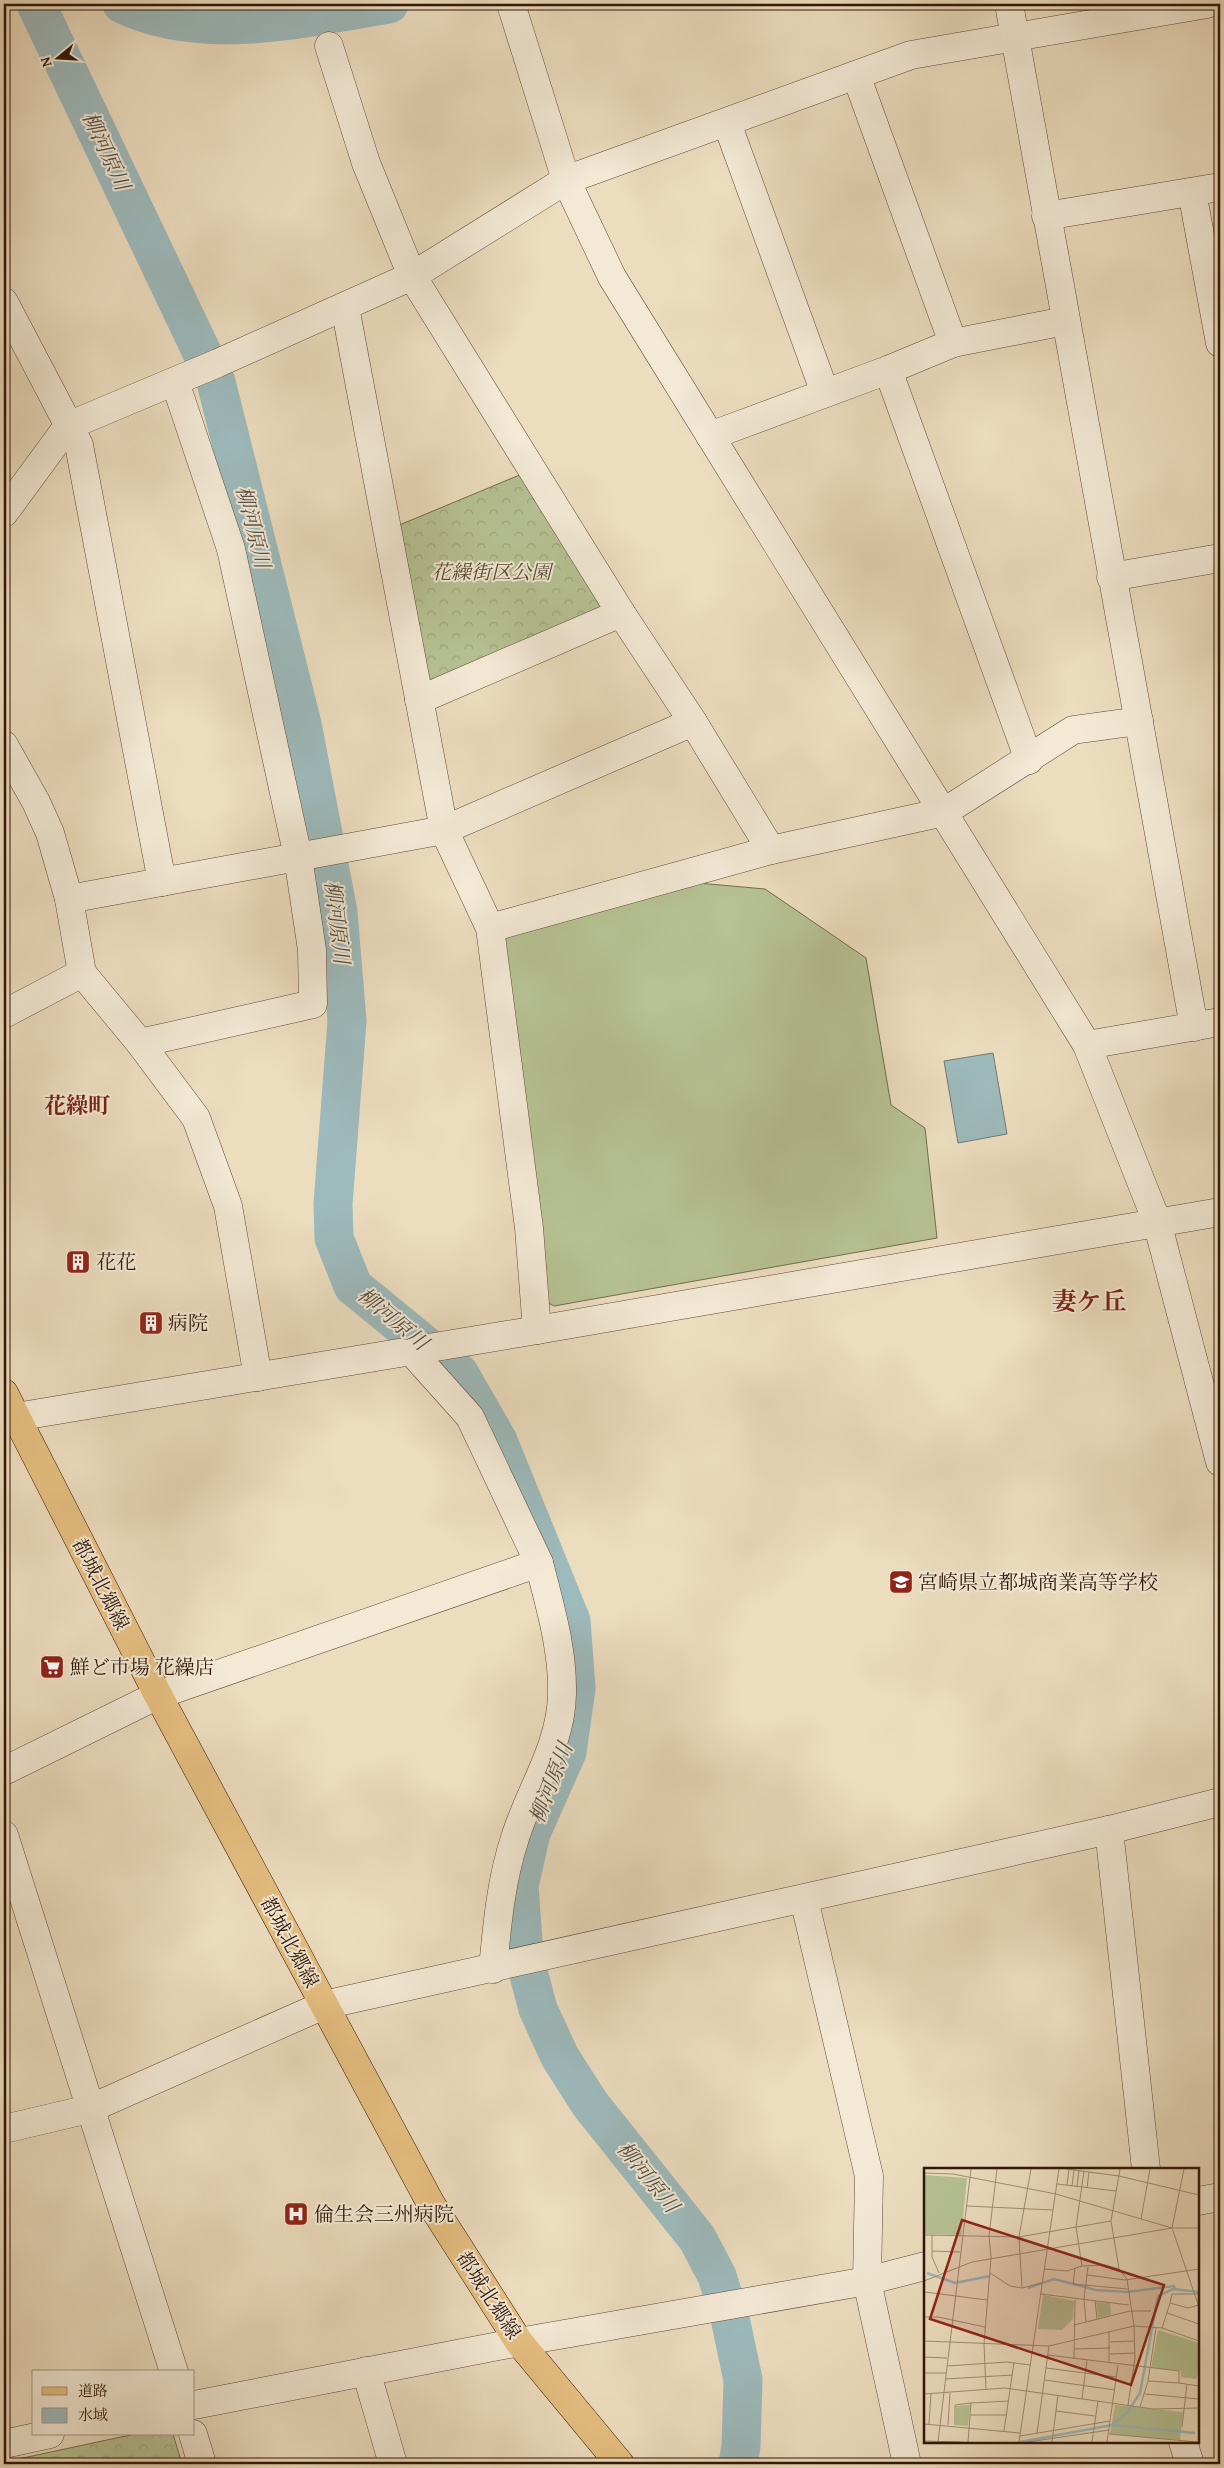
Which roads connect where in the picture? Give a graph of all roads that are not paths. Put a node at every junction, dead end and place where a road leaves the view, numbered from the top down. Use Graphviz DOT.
graph roads {
  1 [pos="1008,4"];
  2 [pos="1207,4"];
  3 [pos="512,8"];
  4 [pos="1015,38"];
  5 [pos="329,46"];
  6 [pos="856,75"];
  7 [pos="727,123"];
  8 [pos="566,180"];
  9 [pos="1220,187"];
  10 [pos="1192,192"];
  11 [pos="1046,216"];
  12 [pos="412,276"];
  13 [pos="4,302"];
  14 [pos="345,307"];
  15 [pos="1065,321"];
  16 [pos="953,343"];
  17 [pos="1220,343"];
  18 [pos="888,370"];
  19 [pos="180,379"];
  20 [pos="825,393"];
  21 [pos="68,426"];
  22 [pos="710,436"];
  23 [pos="4,513"];
  24 [pos="1220,558"];
  25 [pos="1111,577"];
  26 [pos="621,613"];
  27 [pos="420,700"];
  28 [pos="1139,721"];
  29 [pos="693,722"];
  30 [pos="4,745"];
  31 [pos="1029,760"];
  32 [pos="944,812"];
  33 [pos="444,830"];
  34 [pos="771,850"];
  35 [pos="302,856"];
  36 [pos="162,882"];
  37 [pos="68,899"];
  38 [pos="490,928"];
  39 [pos="82,973"];
  40 [pos="4,1014"];
  41 [pos="1207,1024"];
  42 [pos="140,1044"];
  43 [pos="1087,1045"];
  44 [pos="1220,1212"];
  45 [pos="1157,1222"];
  46 [pos="537,1330"];
  47 [pos="411,1351"];
  48 [pos="258,1377"];
  49 [pos="4,1393"];
  50 [pos="10,1418"];
  51 [pos="1220,1462"];
  52 [pos="539,1563"];
  53 [pos="158,1696"];
  54 [pos="4,1771"];
  55 [pos="1220,1802"];
  56 [pos="1109,1830"];
  57 [pos="4,1835"];
  58 [pos="804,1899"];
  59 [pos="502,1967"];
  60 [pos="324,2005"];
  61 [pos="89,2109"];
  62 [pos="4,2129"];
  63 [pos="1146,2168"];
  64 [pos="1220,2197"];
  65 [pos="1199,2201"];
  66 [pos="924,2266"];
  67 [pos="867,2281"];
  68 [pos="519,2342"];
  69 [pos="173,2370"];
  70 [pos="366,2371"];
  71 [pos="195,2405"];
  72 [pos="41,2436"];
  73 [pos="194,2436"];
  74 [pos="1183,2443"];
  75 [pos="4,2444"];
  76 [pos="202,2464"];
  77 [pos="393,2464"];
  78 [pos="620,2464"];
  79 [pos="907,2464"];
  80 [pos="1190,2464"];
  1 -- 4 [label="street"];
  2 -- 4 [label="street"];
  3 -- 8 [label="street"];
  4 -- 6 [label="street"];
  4 -- 11 [label="street"];
  5 -- 12 [label="street"];
  6 -- 7 [label="street"];
  6 -- 16 [label="street"];
  7 -- 8 [label="street"];
  7 -- 20 [label="street"];
  8 -- 12 [label="street"];
  8 -- 22 [label="street"];
  9 -- 10 [label="street"];
  10 -- 11 [label="street"];
  10 -- 17 [label="street"];
  11 -- 15 [label="street"];
  12 -- 14 [label="street"];
  12 -- 26 [label="street"];
  13 -- 21 [label="street"];
  14 -- 19 [label="street"];
  14 -- 27 [label="street"];
  15 -- 16 [label="street"];
  15 -- 25 [label="street"];
  16 -- 18 [label="street"];
  18 -- 20 [label="street"];
  18 -- 31 [label="street"];
  19 -- 21 [label="street"];
  19 -- 35 [label="street"];
  20 -- 22 [label="street"];
  21 -- 23 [label="street"];
  21 -- 36 [label="street"];
  22 -- 32 [label="street"];
  24 -- 25 [label="street"];
  25 -- 28 [label="street"];
  26 -- 27 [label="street"];
  26 -- 29 [label="street"];
  27 -- 33 [label="street"];
  28 -- 31 [label="street"];
  28 -- 41 [label="street"];
  29 -- 33 [label="street"];
  29 -- 34 [label="street"];
  30 -- 37 [label="street"];
  31 -- 32 [label="street"];
  32 -- 34 [label="street"];
  32 -- 43 [label="street"];
  33 -- 35 [label="street"];
  33 -- 38 [label="street"];
  34 -- 38 [label="street"];
  35 -- 36 [label="street"];
  35 -- 42 [label="street"];
  36 -- 37 [label="street"];
  37 -- 39 [label="street"];
  38 -- 46 [label="street"];
  39 -- 40 [label="street"];
  39 -- 42 [label="street"];
  41 -- 43 [label="street"];
  42 -- 48 [label="street"];
  43 -- 45 [label="street"];
  44 -- 45 [label="street"];
  45 -- 46 [label="street"];
  45 -- 51 [label="street"];
  46 -- 47 [label="street"];
  47 -- 48 [label="street"];
  47 -- 52 [label="street"];
  48 -- 50 [label="street"];
  49 -- 50 [label="main road, 都城北郷線"];
  50 -- 53 [label="main road, 都城北郷線"];
  52 -- 53 [label="street"];
  52 -- 59 [label="street"];
  53 -- 54 [label="street"];
  53 -- 60 [label="main road, 都城北郷線"];
  55 -- 56 [label="street"];
  56 -- 58 [label="street"];
  56 -- 63 [label="street"];
  57 -- 61 [label="street"];
  58 -- 59 [label="street"];
  58 -- 67 [label="street"];
  59 -- 60 [label="street"];
  60 -- 61 [label="street"];
  60 -- 68 [label="main road, 都城北郷線"];
  61 -- 62 [label="street"];
  61 -- 69 [label="street"];
  64 -- 65 [label="street"];
  66 -- 67 [label="street"];
  67 -- 68 [label="street"];
  67 -- 79 [label="street"];
  68 -- 70 [label="street"];
  68 -- 78 [label="main road, 都城北郷線"];
  70 -- 71 [label="street"];
  70 -- 77 [label="street"];
  72 -- 75 [label="street"];
  73 -- 76 [label="street"];
  74 -- 80 [label="street"];
}
